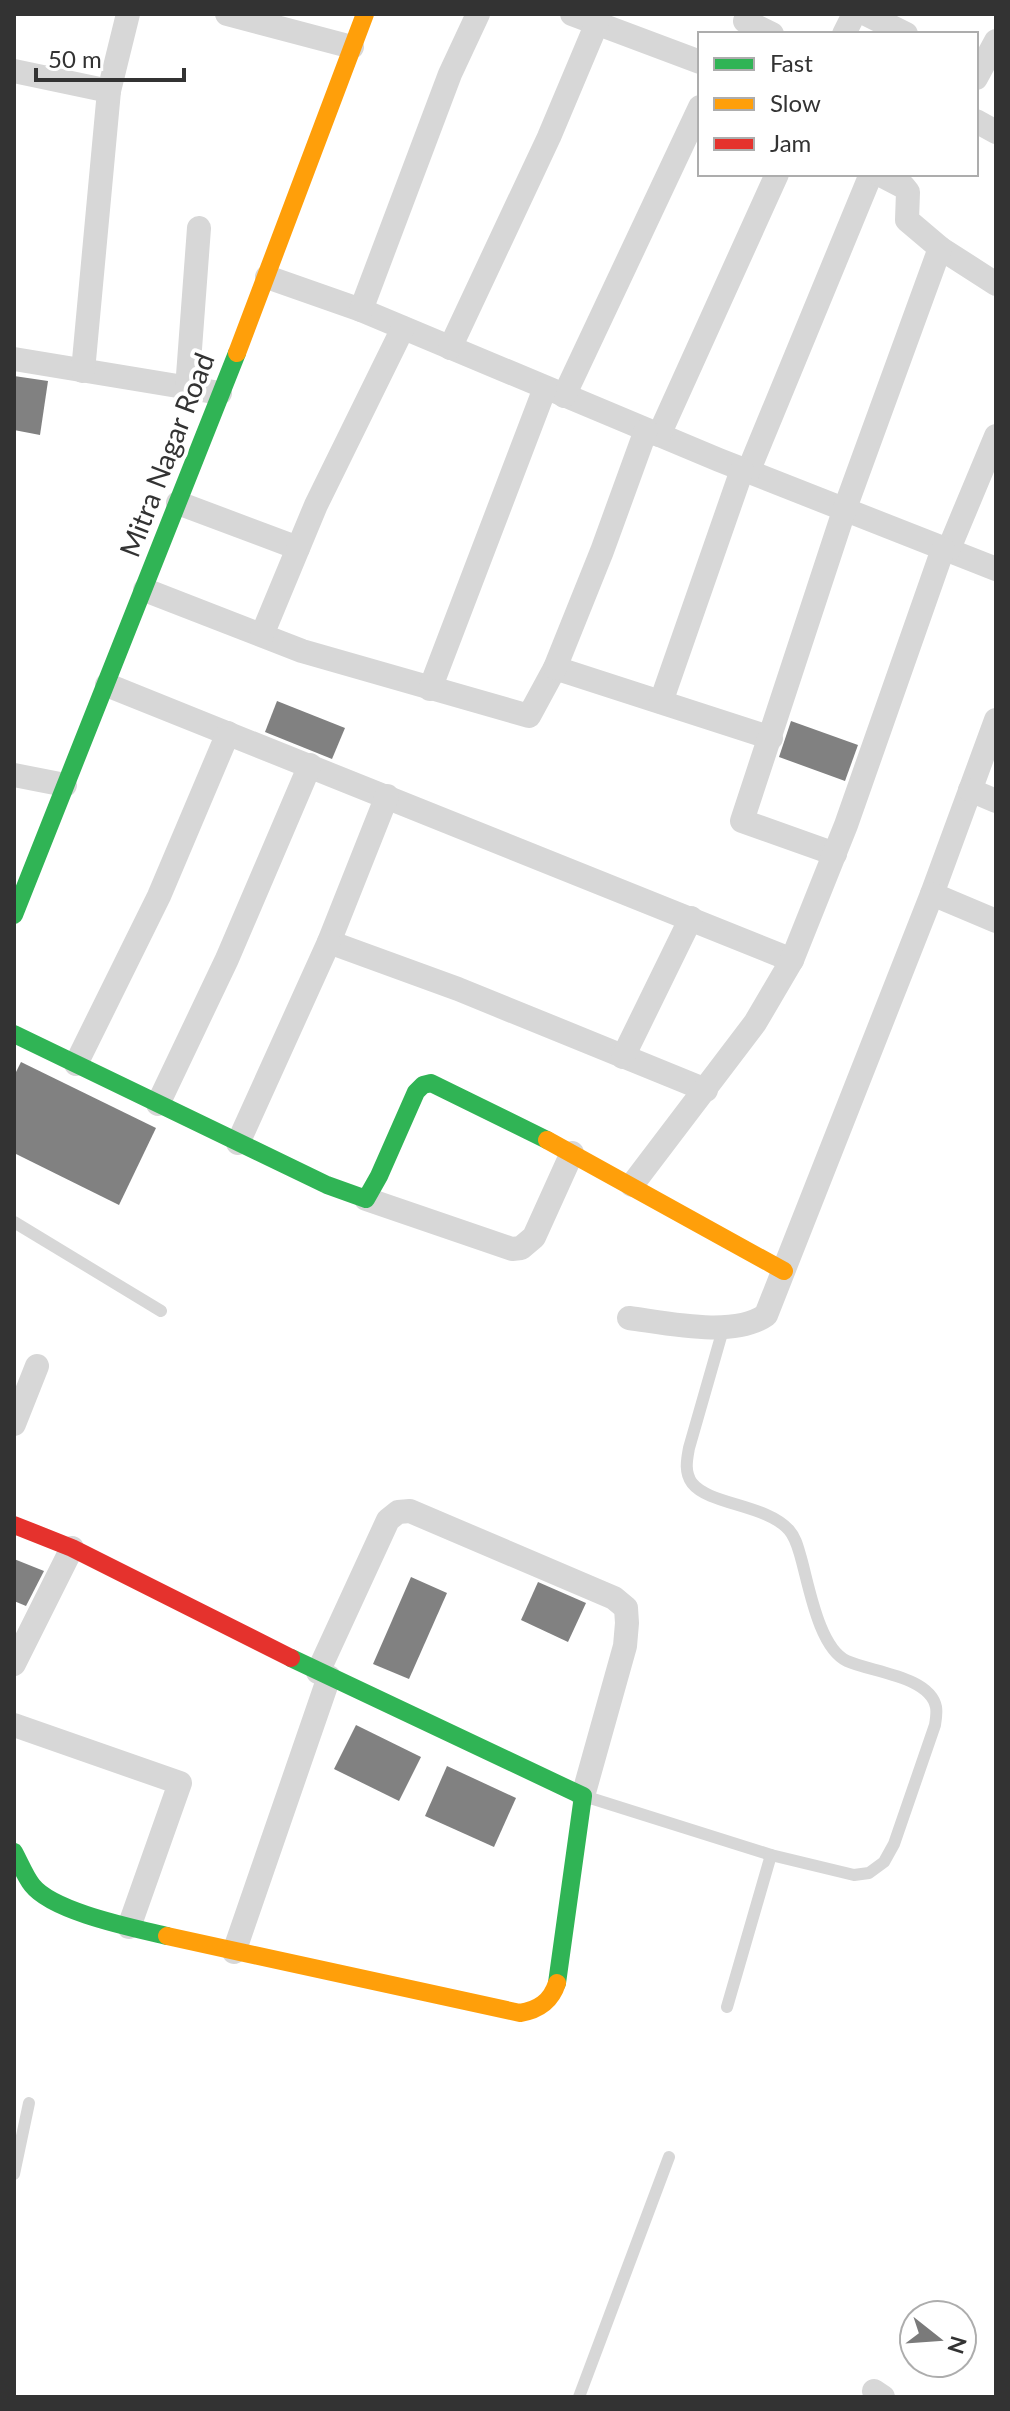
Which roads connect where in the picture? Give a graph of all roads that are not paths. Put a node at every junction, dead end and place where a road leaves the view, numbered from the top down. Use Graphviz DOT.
graph roads {
  1 [pos="128,14"];
  2 [pos="227,14"];
  3 [pos="365,14"];
  4 [pos="478,14"];
  5 [pos="572,14"];
  6 [pos="854,14"];
  7 [pos="597,23"];
  8 [pos="744,23"];
  9 [pos="767,32"];
  10 [pos="845,32"];
  11 [pos="996,41"];
  12 [pos="352,47"];
  13 [pos="698,61"];
  14 [pos="978,70"];
  15 [pos="14,71"];
  16 [pos="109,91"];
  17 [pos="698,111"];
  18 [pos="978,122"];
  19 [pos="996,132"];
  20 [pos="776,176"];
  21 [pos="870,176"];
  22 [pos="908,180"];
  23 [pos="199,228"];
  24 [pos="940,248"];
  25 [pos="992,273"];
  26 [pos="267,277"];
  27 [pos="361,310"];
  28 [pos="403,328"];
  29 [pos="450,348"];
  30 [pos="14,359"];
  31 [pos="83,371"];
  32 [pos="187,389"];
  33 [pos="554,392"];
  34 [pos="220,393"];
  35 [pos="652,433"];
  36 [pos="996,436"];
  37 [pos="745,471"];
  38 [pos="178,503"];
  39 [pos="844,511"];
  40 [pos="298,548"];
  41 [pos="945,550"];
  42 [pos="996,569"];
  43 [pos="145,590"];
  44 [pos="262,635"];
  45 [pos="555,668"];
  46 [pos="107,685"];
  47 [pos="430,689"];
  48 [pos="661,702"];
  49 [pos="996,720"];
  50 [pos="228,733"];
  51 [pos="771,738"];
  52 [pos="310,765"];
  53 [pos="14,775"];
  54 [pos="65,785"];
  55 [pos="970,790"];
  56 [pos="387,796"];
  57 [pos="996,801"];
  58 [pos="835,854"];
  59 [pos="932,894"];
  60 [pos="14,915"];
  61 [pos="691,918"];
  62 [pos="996,921"];
  63 [pos="329,942"];
  64 [pos="792,960"];
  65 [pos="14,1034"];
  66 [pos="623,1057"];
  67 [pos="76,1064"];
  68 [pos="706,1090"];
  69 [pos="158,1104"];
  70 [pos="238,1143"];
  71 [pos="572,1153"];
  72 [pos="632,1185"];
  73 [pos="366,1199"];
  74 [pos="14,1222"];
  75 [pos="784,1271"];
  76 [pos="161,1311"];
  77 [pos="629,1318"];
  78 [pos="724,1326"];
  79 [pos="37,1366"];
  80 [pos="14,1424"];
  81 [pos="14,1525"];
  82 [pos="72,1548"];
  83 [pos="14,1664"];
  84 [pos="323,1675"];
  85 [pos="14,1725"];
  86 [pos="583,1796"];
  87 [pos="14,1852"];
  88 [pos="771,1855"];
  89 [pos="129,1927"];
  90 [pos="234,1952"];
  91 [pos="727,2007"];
  92 [pos="29,2103"];
  93 [pos="669,2157"];
  94 [pos="14,2174"];
  95 [pos="579,2397"];
  1 -- 16 [label="street"];
  2 -- 12 [label="street"];
  3 -- 12 [label="street, Mitra Nagar Road"];
  4 -- 27 [label="street"];
  5 -- 7 [label="street"];
  6 -- 10 [label="street"];
  7 -- 13 [label="street"];
  7 -- 29 [label="street"];
  8 -- 9 [label="street"];
  11 -- 14 [label="street"];
  12 -- 26 [label="street, Mitra Nagar Road"];
  15 -- 16 [label="street"];
  16 -- 31 [label="street"];
  17 -- 33 [label="street"];
  18 -- 19 [label="street"];
  20 -- 35 [label="street"];
  21 -- 37 [label="street"];
  22 -- 24 [label="street"];
  23 -- 32 [label="street"];
  24 -- 25 [label="street"];
  24 -- 39 [label="street"];
  26 -- 27 [label="street"];
  26 -- 34 [label="street, Mitra Nagar Road"];
  27 -- 28 [label="street"];
  28 -- 29 [label="street"];
  28 -- 40 [label="street"];
  29 -- 33 [label="street"];
  30 -- 31 [label="street"];
  31 -- 32 [label="street"];
  32 -- 34 [label="street"];
  33 -- 35 [label="street"];
  33 -- 47 [label="street"];
  34 -- 38 [label="street, Mitra Nagar Road"];
  35 -- 37 [label="street"];
  35 -- 45 [label="street"];
  36 -- 41 [label="street"];
  37 -- 39 [label="street"];
  37 -- 48 [label="street"];
  38 -- 40 [label="street"];
  38 -- 43 [label="street, Mitra Nagar Road"];
  39 -- 41 [label="street"];
  39 -- 51 [label="street"];
  40 -- 44 [label="street"];
  41 -- 42 [label="street"];
  41 -- 58 [label="street"];
  43 -- 44 [label="street"];
  43 -- 46 [label="street, Mitra Nagar Road"];
  44 -- 47 [label="street"];
  45 -- 47 [label="street"];
  45 -- 48 [label="street"];
  46 -- 50 [label="street"];
  46 -- 54 [label="street, Mitra Nagar Road"];
  48 -- 51 [label="street"];
  49 -- 55 [label="street"];
  50 -- 52 [label="street"];
  50 -- 67 [label="street"];
  51 -- 58 [label="street"];
  52 -- 56 [label="street"];
  52 -- 69 [label="street"];
  53 -- 54 [label="street"];
  54 -- 60 [label="street, Mitra Nagar Road"];
  55 -- 57 [label="street"];
  55 -- 59 [label="street"];
  56 -- 61 [label="street"];
  56 -- 63 [label="street"];
  58 -- 64 [label="street"];
  59 -- 62 [label="street"];
  59 -- 75 [label="street"];
  61 -- 64 [label="street"];
  61 -- 66 [label="street"];
  63 -- 66 [label="street"];
  63 -- 70 [label="street"];
  64 -- 68 [label="street"];
  65 -- 67 [label="street"];
  66 -- 68 [label="street"];
  67 -- 69 [label="street"];
  68 -- 72 [label="street"];
  69 -- 70 [label="street"];
  70 -- 73 [label="street"];
  71 -- 72 [label="street"];
  71 -- 73 [label="street"];
  71 -- 73 [label="street"];
  72 -- 75 [label="street"];
  74 -- 76 [label="lane"];
  75 -- 78 [label="street"];
  77 -- 78 [label="street"];
  78 -- 88 [label="lane"];
  79 -- 80 [label="street"];
  81 -- 82 [label="street"];
  82 -- 83 [label="street"];
  82 -- 84 [label="street"];
  84 -- 86 [label="street"];
  84 -- 86 [label="street"];
  84 -- 90 [label="street"];
  85 -- 89 [label="street"];
  86 -- 88 [label="lane"];
  86 -- 90 [label="street"];
  87 -- 89 [label="street"];
  88 -- 91 [label="lane"];
  89 -- 90 [label="street"];
  92 -- 94 [label="lane"];
  93 -- 95 [label="lane"];
}
